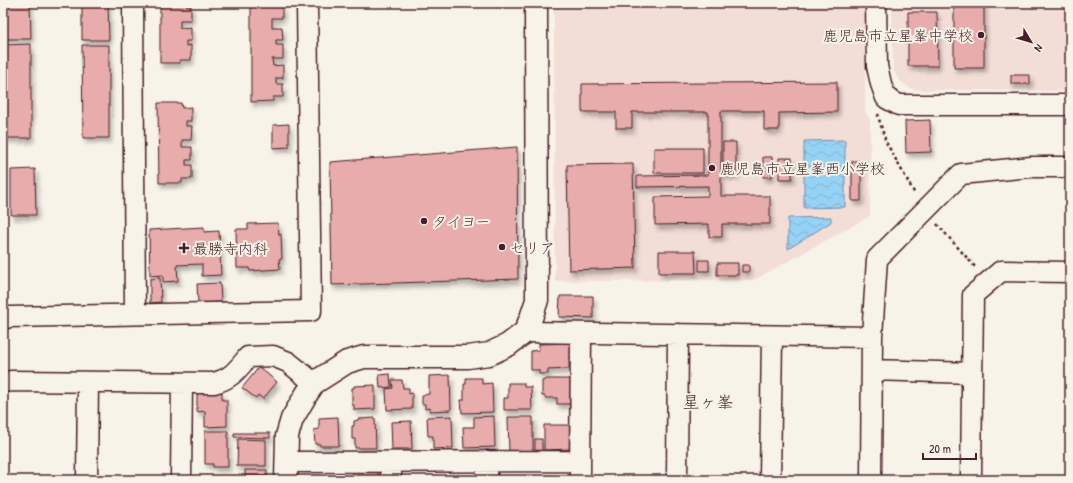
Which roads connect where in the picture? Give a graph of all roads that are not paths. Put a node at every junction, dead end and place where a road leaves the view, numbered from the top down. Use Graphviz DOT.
graph roads {
  1 [pos="133,3"];
  2 [pos="307,3"];
  3 [pos="536,3"];
  4 [pos="876,3"];
  5 [pos="1070,105"];
  6 [pos="1070,167"];
  7 [pos="1070,272"];
  8 [pos="135,314"];
  9 [pos="3,319"];
  10 [pos="525,332"];
  11 [pos="581,333"];
  12 [pos="678,334"];
  13 [pos="772,336"];
  14 [pos="872,337"];
  15 [pos="872,370"];
  16 [pos="972,373"];
  17 [pos="3,382"];
  18 [pos="88,382"];
  19 [pos="182,383"];
  20 [pos="314,383"];
  21 [pos="286,471"];
  22 [pos="391,471"];
  23 [pos="487,471"];
  24 [pos="580,471"];
  25 [pos="87,480"];
  26 [pos="181,480"];
  27 [pos="677,480"];
  28 [pos="770,480"];
  29 [pos="871,480"];
  30 [pos="972,480"];
  1 -- 8 [label="street"];
  2 -- 8 [label="street"];
  3 -- 10 [label="street"];
  4 -- 5 [label="street"];
  6 -- 14 [label="street"];
  7 -- 16 [label="street"];
  8 -- 9 [label="street"];
  10 -- 11 [label="street"];
  10 -- 20 [label="street"];
  11 -- 12 [label="street"];
  11 -- 24 [label="street"];
  12 -- 13 [label="street"];
  12 -- 27 [label="street"];
  13 -- 14 [label="street"];
  13 -- 28 [label="street"];
  14 -- 15 [label="street"];
  15 -- 16 [label="street"];
  15 -- 29 [label="street"];
  16 -- 30 [label="street"];
  17 -- 18 [label="street"];
  18 -- 19 [label="street"];
  18 -- 25 [label="street"];
  19 -- 20 [label="street"];
  19 -- 26 [label="street"];
  20 -- 21 [label="street"];
  21 -- 22 [label="street"];
  22 -- 23 [label="street"];
  23 -- 24 [label="street"];
}
